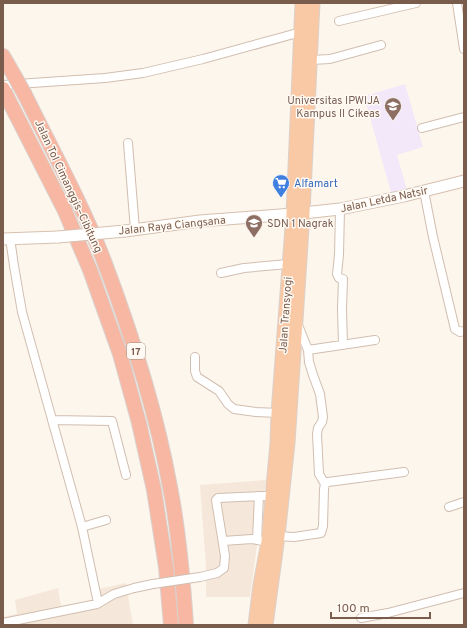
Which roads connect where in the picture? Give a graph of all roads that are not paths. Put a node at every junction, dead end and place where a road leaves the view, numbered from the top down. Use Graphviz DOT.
graph roads {
  1 [pos="302,3"];
  2 [pos="313,3"];
  3 [pos="416,3"];
  4 [pos="457,3"];
  5 [pos="398,5"];
  6 [pos="339,21"];
  7 [pos="301,32"];
  8 [pos="381,45"];
  9 [pos="464,49"];
  10 [pos="3,56"];
  11 [pos="311,60"];
  12 [pos="5,91"];
  13 [pos="464,117"];
  14 [pos="422,128"];
  15 [pos="128,143"];
  16 [pos="464,181"];
  17 [pos="424,191"];
  18 [pos="340,209"];
  19 [pos="298,214"];
  20 [pos="130,230"];
  21 [pos="7,239"];
  22 [pos="288,264"];
  23 [pos="221,273"];
  24 [pos="296,320"];
  25 [pos="464,332"];
  26 [pos="375,340"];
  27 [pos="343,345"];
  28 [pos="308,350"];
  29 [pos="195,357"];
  30 [pos="278,413"];
  31 [pos="52,420"];
  32 [pos="282,443"];
  33 [pos="404,472"];
  34 [pos="126,475"];
  35 [pos="325,484"];
  36 [pos="266,496"];
  37 [pos="464,502"];
  38 [pos="449,507"];
  39 [pos="106,520"];
  40 [pos="82,527"];
  41 [pos="268,539"];
  42 [pos="223,541"];
  43 [pos="464,593"];
  44 [pos="98,603"];
  45 [pos="361,618"];
  46 [pos="3,624"];
  47 [pos="170,625"];
  48 [pos="186,625"];
  49 [pos="255,625"];
  50 [pos="266,625"];
  1 -- 7 [label="highway, Jalan Transyogi"];
  2 -- 11 [label="highway, Jalan Transyogi"];
  3 -- 5 [label="street"];
  4 -- 9 [label="street"];
  5 -- 6 [label="street"];
  7 -- 12 [label="street"];
  7 -- 19 [label="highway, Jalan Transyogi"];
  8 -- 11 [label="street"];
  10 -- 48 [label="highway, Jalan Tol Cimanggis–Cibitung / 17, bridge"];
  11 -- 19 [label="highway, Jalan Transyogi"];
  12 -- 47 [label="highway, Jalan Tol Cimanggis–Cibitung / 17"];
  13 -- 14 [label="street"];
  15 -- 20 [label="street"];
  16 -- 17 [label="main road, Jalan Letda Natsir"];
  17 -- 18 [label="main road, Jalan Letda Natsir"];
  17 -- 25 [label="street"];
  18 -- 19 [label="main road, Jalan Letda Natsir"];
  18 -- 27 [label="street"];
  19 -- 20 [label="main road, Jalan Raya Ciangsana"];
  19 -- 22 [label="highway, Jalan Transyogi"];
  19 -- 24 [label="highway, Jalan Transyogi"];
  20 -- 21 [label="main road, Jalan Raya Ciangsana, bridge"];
  21 -- 31 [label="street"];
  22 -- 23 [label="street"];
  22 -- 30 [label="highway, Jalan Transyogi"];
  24 -- 28 [label="street"];
  24 -- 32 [label="highway, Jalan Transyogi"];
  26 -- 27 [label="street"];
  27 -- 28 [label="street"];
  28 -- 35 [label="street"];
  29 -- 30 [label="street"];
  30 -- 32 [label="highway, Jalan Transyogi"];
  31 -- 34 [label="street"];
  31 -- 40 [label="street"];
  32 -- 36 [label="highway, Jalan Transyogi"];
  32 -- 41 [label="highway, Jalan Transyogi"];
  33 -- 35 [label="street"];
  35 -- 41 [label="street"];
  36 -- 41 [label="highway, Jalan Transyogi"];
  36 -- 42 [label="street"];
  37 -- 38 [label="street"];
  39 -- 40 [label="street"];
  40 -- 44 [label="street"];
  41 -- 42 [label="street"];
  41 -- 49 [label="highway, Jalan Transyogi"];
  41 -- 50 [label="highway, Jalan Transyogi"];
  42 -- 44 [label="street, bridge"];
  43 -- 45 [label="street"];
  44 -- 46 [label="street"];
}
